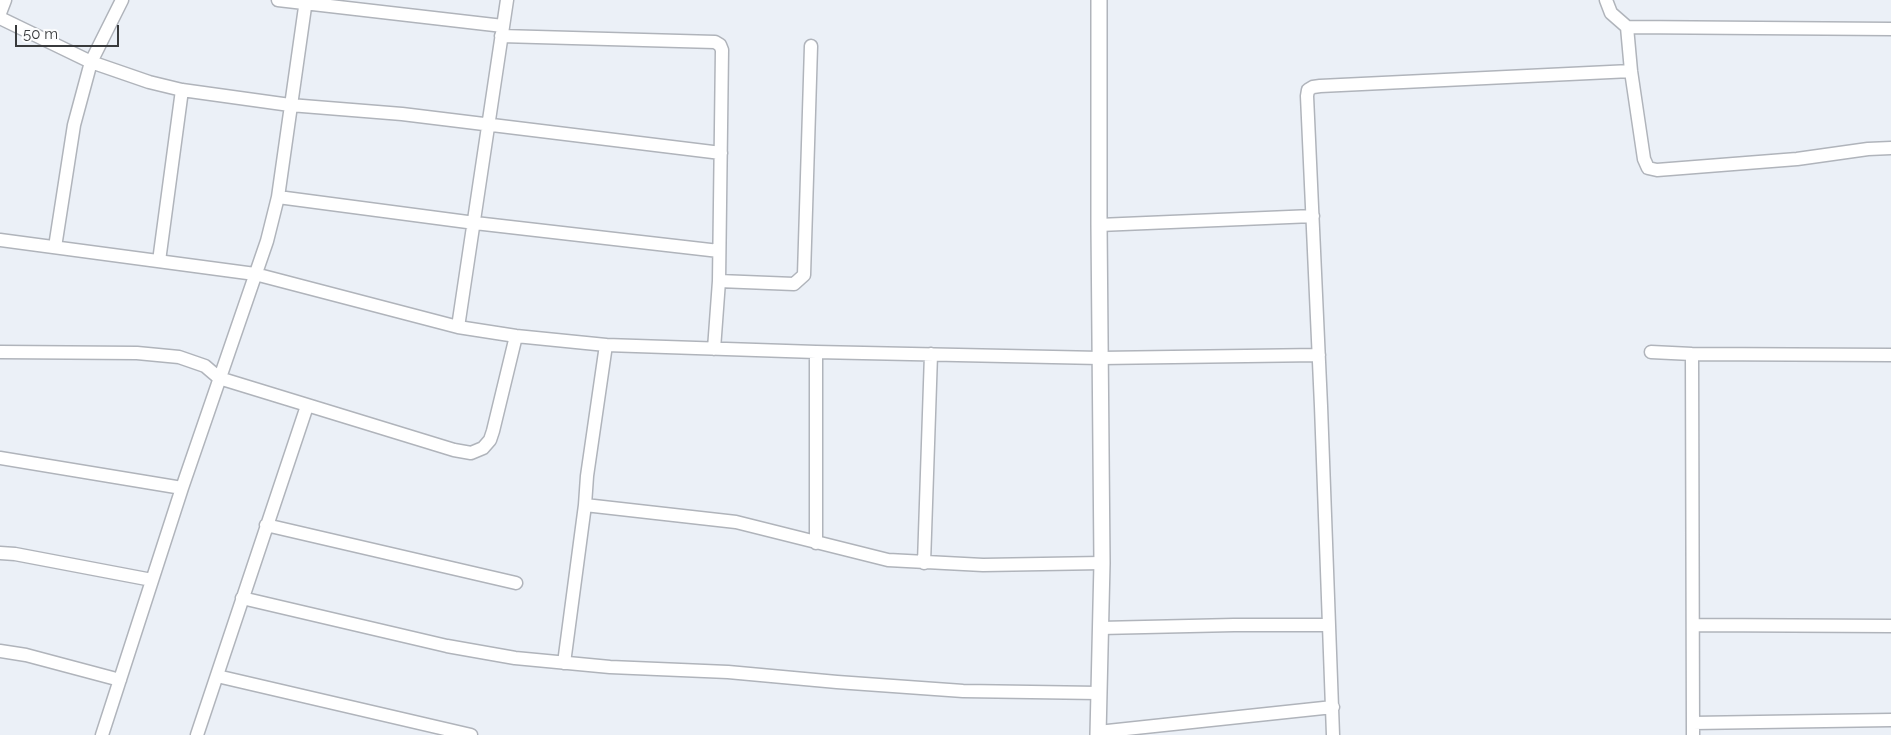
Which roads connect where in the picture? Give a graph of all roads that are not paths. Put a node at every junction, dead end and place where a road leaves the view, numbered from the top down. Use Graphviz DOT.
graph roads {
  1 [pos="5,0"];
  2 [pos="122,0"];
  3 [pos="278,0"];
  4 [pos="507,0"];
  5 [pos="1099,0"];
  6 [pos="1606,0"];
  7 [pos="306,2"];
  8 [pos="0,13"];
  9 [pos="0,18"];
  10 [pos="1627,27"];
  11 [pos="1891,29"];
  12 [pos="502,31"];
  13 [pos="811,46"];
  14 [pos="91,62"];
  15 [pos="1631,71"];
  16 [pos="182,90"];
  17 [pos="290,105"];
  18 [pos="490,124"];
  19 [pos="1891,148"];
  20 [pos="721,153"];
  21 [pos="278,197"];
  22 [pos="1313,216"];
  23 [pos="475,223"];
  24 [pos="1099,225"];
  25 [pos="0,240"];
  26 [pos="55,247"];
  27 [pos="720,251"];
  28 [pos="159,261"];
  29 [pos="255,274"];
  30 [pos="719,281"];
  31 [pos="458,327"];
  32 [pos="516,336"];
  33 [pos="606,345"];
  34 [pos="714,349"];
  35 [pos="0,352"];
  36 [pos="816,352"];
  37 [pos="1651,352"];
  38 [pos="931,354"];
  39 [pos="1692,354"];
  40 [pos="1891,355"];
  41 [pos="1319,356"];
  42 [pos="1100,358"];
  43 [pos="219,378"];
  44 [pos="307,406"];
  45 [pos="0,458"];
  46 [pos="182,488"];
  47 [pos="586,505"];
  48 [pos="266,525"];
  49 [pos="816,543"];
  50 [pos="0,553"];
  51 [pos="924,563"];
  52 [pos="1102,563"];
  53 [pos="152,580"];
  54 [pos="516,583"];
  55 [pos="242,598"];
  56 [pos="1329,625"];
  57 [pos="1693,625"];
  58 [pos="1891,626"];
  59 [pos="1100,628"];
  60 [pos="0,651"];
  61 [pos="564,663"];
  62 [pos="217,676"];
  63 [pos="120,680"];
  64 [pos="1099,693"];
  65 [pos="1333,707"];
  66 [pos="1891,720"];
  67 [pos="1693,729"];
  68 [pos="1098,733"];
  69 [pos="102,735"];
  70 [pos="197,735"];
  71 [pos="471,735"];
  72 [pos="1333,735"];
  1 -- 8 [label="street"];
  2 -- 14 [label="street"];
  3 -- 7 [label="street"];
  4 -- 12 [label="street"];
  5 -- 24 [label="street"];
  6 -- 10 [label="street"];
  7 -- 12 [label="street"];
  7 -- 17 [label="street"];
  9 -- 14 [label="street"];
  10 -- 11 [label="street"];
  10 -- 15 [label="street"];
  12 -- 18 [label="street"];
  12 -- 20 [label="street"];
  13 -- 30 [label="street"];
  14 -- 16 [label="street"];
  14 -- 26 [label="street"];
  15 -- 19 [label="street"];
  15 -- 22 [label="street"];
  16 -- 17 [label="street"];
  16 -- 28 [label="street"];
  17 -- 18 [label="street"];
  17 -- 21 [label="street"];
  18 -- 20 [label="street"];
  18 -- 23 [label="street"];
  20 -- 27 [label="street"];
  21 -- 23 [label="street"];
  21 -- 29 [label="street"];
  22 -- 24 [label="street"];
  22 -- 41 [label="street"];
  23 -- 27 [label="street"];
  23 -- 31 [label="street"];
  24 -- 42 [label="street"];
  25 -- 26 [label="street"];
  26 -- 28 [label="street"];
  27 -- 30 [label="street"];
  28 -- 29 [label="street"];
  29 -- 31 [label="street"];
  29 -- 43 [label="street"];
  30 -- 34 [label="street"];
  31 -- 32 [label="street"];
  32 -- 33 [label="street"];
  32 -- 44 [label="street"];
  33 -- 34 [label="street"];
  33 -- 47 [label="street"];
  34 -- 36 [label="street"];
  35 -- 43 [label="street"];
  36 -- 38 [label="street"];
  36 -- 49 [label="street"];
  37 -- 39 [label="street"];
  38 -- 42 [label="street"];
  38 -- 51 [label="street"];
  39 -- 40 [label="street"];
  39 -- 57 [label="street"];
  41 -- 42 [label="street"];
  41 -- 56 [label="street"];
  42 -- 52 [label="street"];
  43 -- 44 [label="street"];
  43 -- 46 [label="street"];
  44 -- 48 [label="street"];
  45 -- 46 [label="street"];
  46 -- 53 [label="street"];
  47 -- 49 [label="street"];
  47 -- 61 [label="street"];
  48 -- 54 [label="street"];
  48 -- 55 [label="street"];
  49 -- 51 [label="street"];
  50 -- 53 [label="street"];
  51 -- 52 [label="street"];
  52 -- 59 [label="street"];
  53 -- 63 [label="street"];
  55 -- 61 [label="street"];
  55 -- 62 [label="street"];
  56 -- 59 [label="street"];
  56 -- 65 [label="street"];
  57 -- 58 [label="street"];
  57 -- 67 [label="street"];
  59 -- 64 [label="street"];
  60 -- 63 [label="street"];
  61 -- 64 [label="street"];
  62 -- 70 [label="street"];
  62 -- 71 [label="street"];
  63 -- 69 [label="street"];
  64 -- 68 [label="street"];
  65 -- 68 [label="street"];
  65 -- 72 [label="street"];
  66 -- 67 [label="street"];
}
